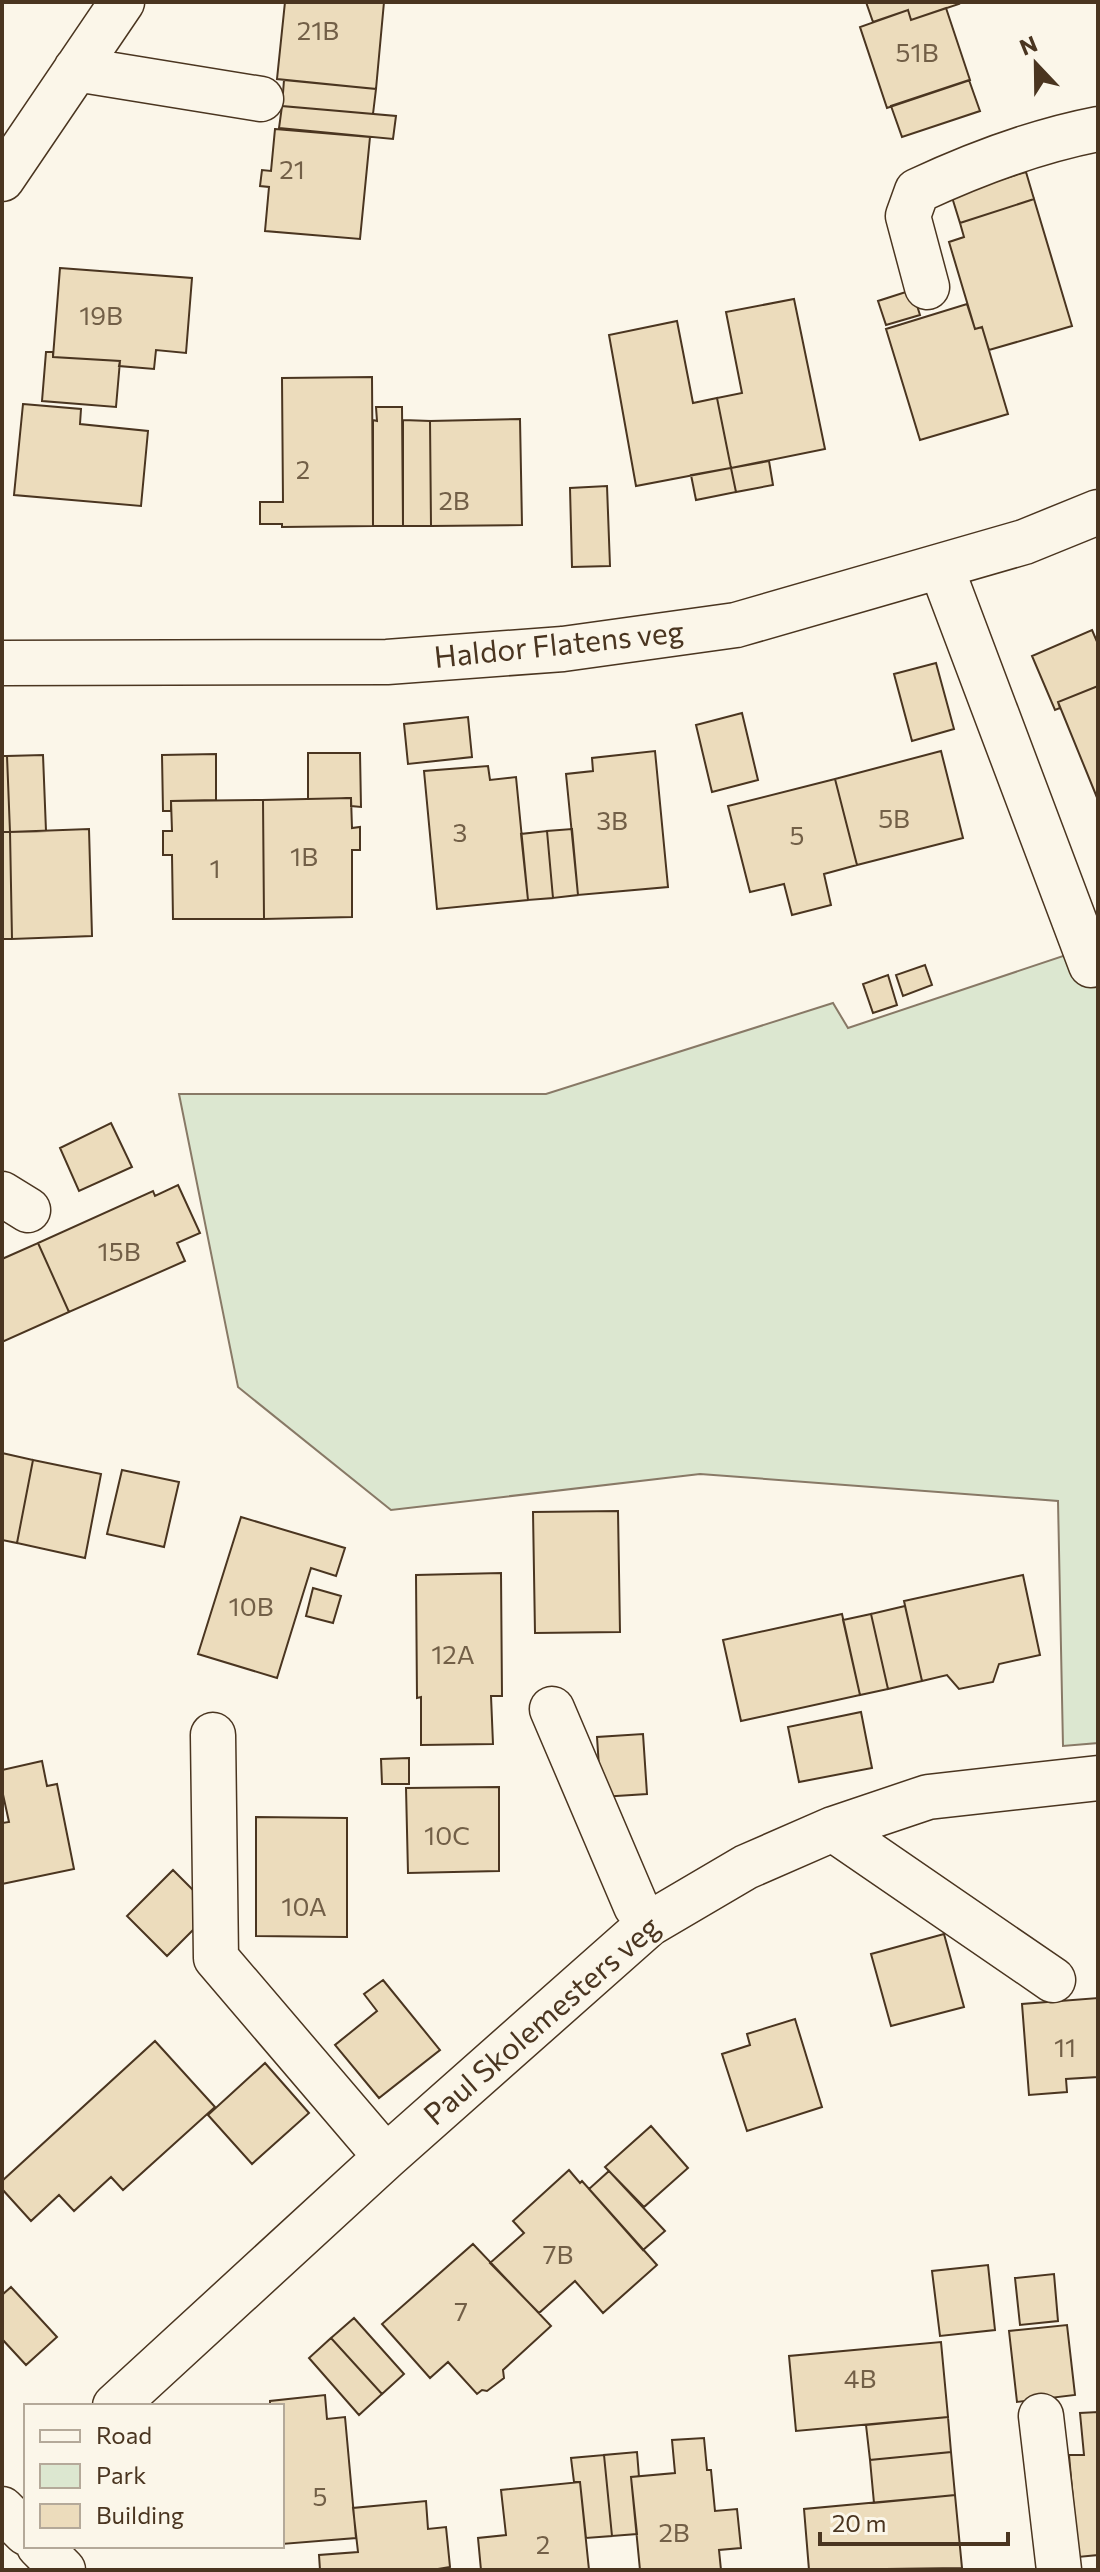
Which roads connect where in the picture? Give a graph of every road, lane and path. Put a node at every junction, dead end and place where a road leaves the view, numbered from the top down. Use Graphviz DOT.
graph roads {
  1 [pos="122,2"];
  2 [pos="76,69"];
  3 [pos="261,99"];
  4 [pos="1098,129"];
  5 [pos="2,179"];
  6 [pos="927,287"];
  7 [pos="1098,512"];
  8 [pos="941,567"];
  9 [pos="2,663"];
  10 [pos="1091,965"];
  11 [pos="552,1709"];
  12 [pos="213,1735"];
  13 [pos="1098,1778"];
  14 [pos="833,1829"];
  15 [pos="649,1924"];
  16 [pos="1053,1980"];
  17 [pos="386,2157"];
  18 [pos="117,2404"];
  19 [pos="1041,2416"];
  20 [pos="24,2489"];
  21 [pos="2,2509"];
  22 [pos="24,2531"];
  23 [pos="41,2548"];
  24 [pos="63,2570"];
  25 [pos="1059,2570"];
  1 -- 2 [label="street"];
  2 -- 3 [label="street"];
  2 -- 5 [label="street"];
  4 -- 6 [label="street"];
  7 -- 8 [label="street, Haldor Flatens veg"];
  8 -- 9 [label="street, Haldor Flatens veg"];
  8 -- 10 [label="street"];
  11 -- 15 [label="street"];
  12 -- 17 [label="street"];
  13 -- 14 [label="street, Paul Skolemesters veg"];
  14 -- 15 [label="street, Paul Skolemesters veg"];
  14 -- 16 [label="street"];
  15 -- 17 [label="street, Paul Skolemesters veg"];
  17 -- 18 [label="street, Paul Skolemesters veg"];
  19 -- 25 [label="street"];
  20 -- 21 [label="street"];
  21 -- 22 [label="street"];
  23 -- 24 [label="street"];
}
